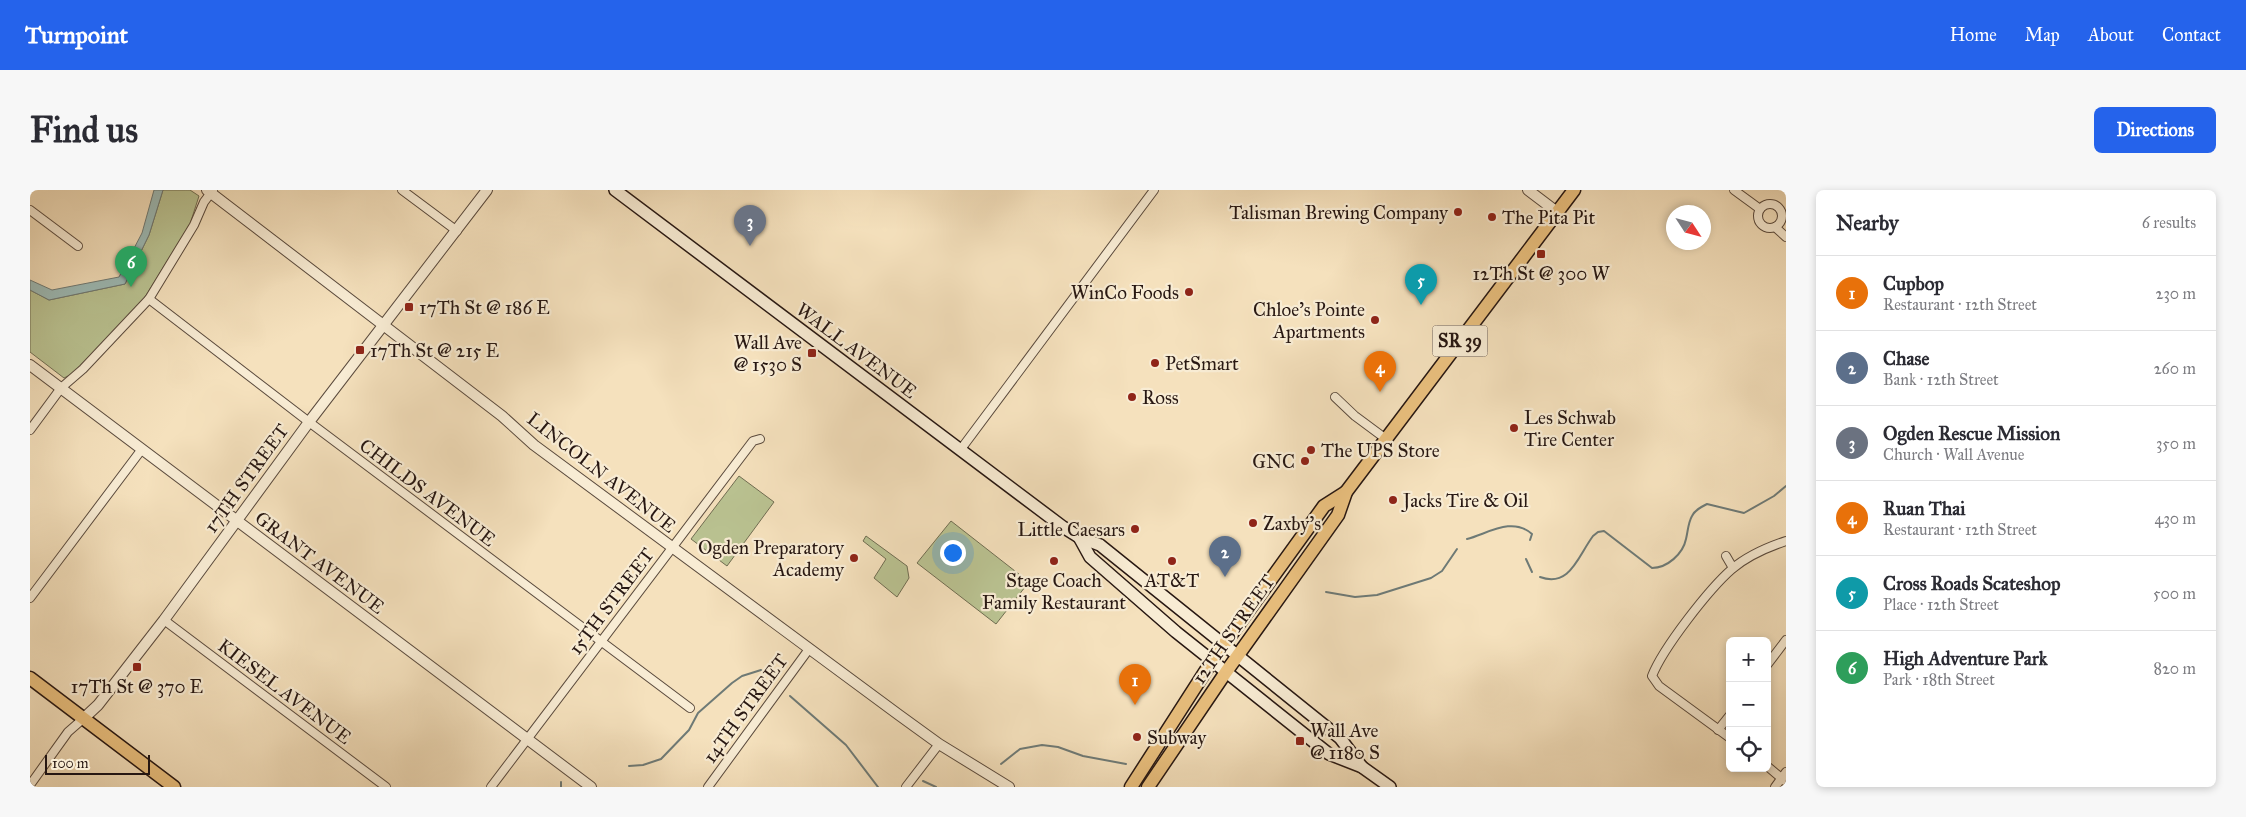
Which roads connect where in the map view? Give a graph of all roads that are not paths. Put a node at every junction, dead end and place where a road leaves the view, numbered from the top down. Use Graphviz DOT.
graph roads {
  1 [pos="402,190"];
  2 [pos="488,190"];
  3 [pos="615,190"];
  4 [pos="1154,190"];
  5 [pos="1528,190"];
  6 [pos="1574,190"];
  7 [pos="1734,190"];
  8 [pos="210,191"];
  9 [pos="1783,207"];
  10 [pos="1760,209"];
  11 [pos="30,210"];
  12 [pos="1558,212"];
  13 [pos="1775,227"];
  14 [pos="456,231"];
  15 [pos="1786,237"];
  16 [pos="78,246"];
  17 [pos="149,299"];
  18 [pos="383,326"];
  19 [pos="30,364"];
  20 [pos="61,388"];
  21 [pos="1335,396"];
  22 [pos="309,422"];
  23 [pos="30,430"];
  24 [pos="760,439"];
  25 [pos="1386,439"];
  26 [pos="142,449"];
  27 [pos="961,449"];
  28 [pos="1346,492"];
  29 [pos="236,520"];
  30 [pos="1079,537"];
  31 [pos="1786,541"];
  32 [pos="671,547"];
  33 [pos="1726,556"];
  34 [pos="1733,568"];
  35 [pos="30,598"];
  36 [pos="164,620"];
  37 [pos="1786,640"];
  38 [pos="600,641"];
  39 [pos="1224,645"];
  40 [pos="809,649"];
  41 [pos="1237,656"];
  42 [pos="1771,660"];
  43 [pos="1212,661"];
  44 [pos="1226,672"];
  45 [pos="30,678"];
  46 [pos="690,708"];
  47 [pos="84,718"];
  48 [pos="1726,720"];
  49 [pos="1718,730"];
  50 [pos="1726,735"];
  51 [pos="527,740"];
  52 [pos="939,744"];
  53 [pos="1362,767"];
  54 [pos="1771,768"];
  55 [pos="1785,777"];
  56 [pos="30,785"];
  57 [pos="174,787"];
  58 [pos="386,787"];
  59 [pos="491,787"];
  60 [pos="590,787"];
  61 [pos="708,787"];
  62 [pos="906,787"];
  63 [pos="1009,787"];
  64 [pos="1131,787"];
  65 [pos="1148,787"];
  66 [pos="1390,787"];
  67 [pos="1775,787"];
  1 -- 14 [label="street"];
  2 -- 14 [label="street, 17TH STREET"];
  3 -- 27 [label="main road, WALL AVENUE"];
  4 -- 27 [label="street"];
  5 -- 12 [label="street"];
  6 -- 12 [label="main road, 12TH STREET / SR 39"];
  7 -- 10 [label="street"];
  8 -- 17 [label="street"];
  8 -- 18 [label="street, LINCOLN AVENUE"];
  9 -- 10 [label="street"];
  9 -- 13 [label="street"];
  10 -- 13 [label="street"];
  11 -- 16 [label="street"];
  12 -- 25 [label="main road, 12TH STREET / SR 39"];
  13 -- 15 [label="street"];
  14 -- 18 [label="street, 17TH STREET"];
  17 -- 20 [label="street"];
  17 -- 22 [label="street, CHILDS AVENUE"];
  18 -- 22 [label="street, 17TH STREET"];
  18 -- 32 [label="street, LINCOLN AVENUE"];
  19 -- 20 [label="street, GRANT AVENUE"];
  20 -- 23 [label="street"];
  20 -- 26 [label="street, GRANT AVENUE"];
  21 -- 25 [label="street"];
  22 -- 29 [label="street, 17TH STREET"];
  22 -- 38 [label="street, CHILDS AVENUE"];
  24 -- 32 [label="street, 15TH STREET"];
  25 -- 28 [label="main road, 12TH STREET / SR 39"];
  26 -- 29 [label="street, GRANT AVENUE"];
  26 -- 35 [label="street"];
  27 -- 30 [label="main road, WALL AVENUE"];
  28 -- 39 [label="main road, 12TH STREET / SR 39"];
  28 -- 41 [label="main road, 12TH STREET / SR 39"];
  29 -- 36 [label="street, 17TH STREET"];
  29 -- 51 [label="street, GRANT AVENUE"];
  30 -- 39 [label="main road, WALL AVENUE"];
  30 -- 43 [label="main road, WALL AVENUE"];
  31 -- 34 [label="street"];
  32 -- 38 [label="street, 15TH STREET"];
  32 -- 40 [label="street, LINCOLN AVENUE"];
  33 -- 34 [label="street"];
  34 -- 49 [label="street"];
  36 -- 47 [label="street, 17TH STREET"];
  36 -- 58 [label="street, KIESEL AVENUE"];
  37 -- 42 [label="street"];
  38 -- 46 [label="street, CHILDS AVENUE"];
  38 -- 51 [label="street, 15TH STREET"];
  39 -- 41 [label="main road, WALL AVENUE"];
  39 -- 43 [label="main road, 12TH STREET / SR 39"];
  40 -- 52 [label="street, LINCOLN AVENUE"];
  40 -- 61 [label="street, 14TH STREET"];
  41 -- 44 [label="main road, 12TH STREET / SR 39"];
  41 -- 53 [label="main road, WALL AVENUE"];
  43 -- 44 [label="main road, WALL AVENUE"];
  43 -- 64 [label="main road, 12TH STREET / SR 39"];
  44 -- 53 [label="main road, WALL AVENUE"];
  44 -- 65 [label="main road, 12TH STREET / SR 39"];
  45 -- 47 [label="main road"];
  47 -- 56 [label="street, 17TH STREET"];
  47 -- 57 [label="main road"];
  48 -- 49 [label="street"];
  49 -- 50 [label="street"];
  51 -- 59 [label="street, 15TH STREET"];
  51 -- 60 [label="street, GRANT AVENUE"];
  52 -- 62 [label="street"];
  52 -- 63 [label="street, LINCOLN AVENUE"];
  53 -- 66 [label="main road, WALL AVENUE"];
  54 -- 55 [label="street"];
  55 -- 67 [label="street"];
}
